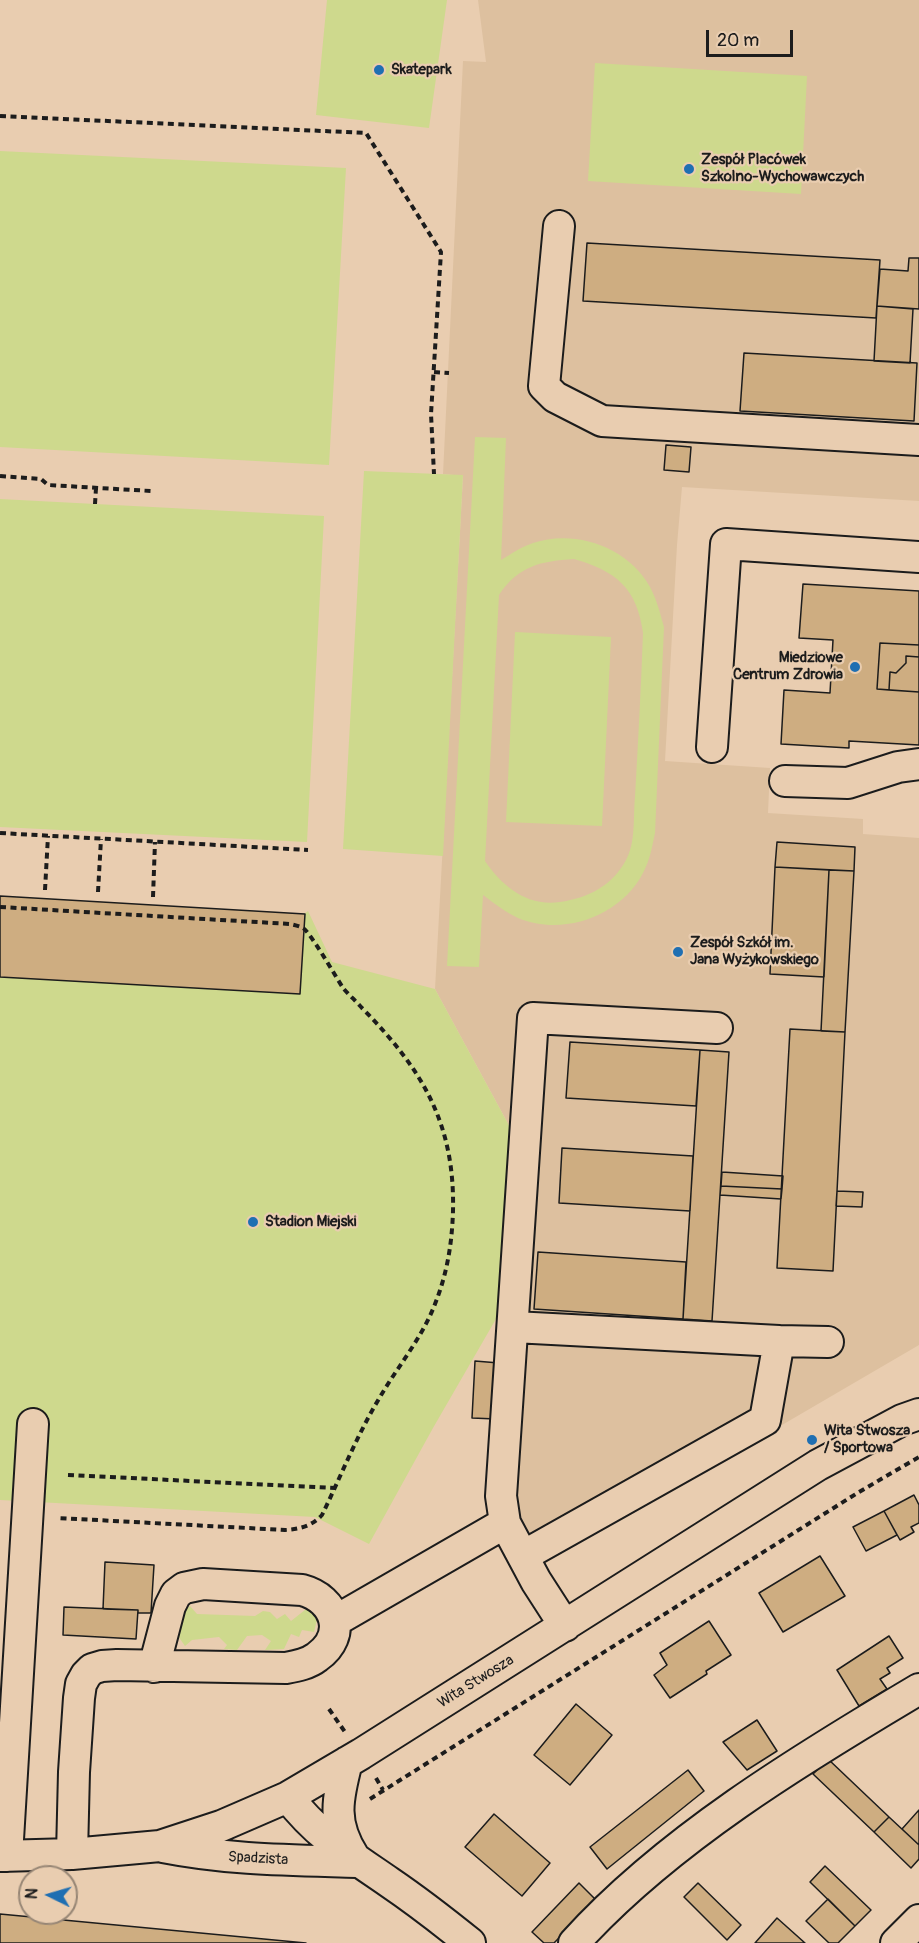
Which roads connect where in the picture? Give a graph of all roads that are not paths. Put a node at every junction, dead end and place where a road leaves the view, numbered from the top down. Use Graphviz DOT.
graph roads {
  1 [pos="559,226"];
  2 [pos="919,440"];
  3 [pos="919,557"];
  4 [pos="712,747"];
  5 [pos="919,764"];
  6 [pos="786,781"];
  7 [pos="717,1028"];
  8 [pos="514,1327"];
  9 [pos="778,1341"];
  10 [pos="828,1342"];
  11 [pos="919,1414"];
  12 [pos="33,1424"];
  13 [pos="505,1523"];
  14 [pos="523,1556"];
  15 [pos="335,1621"];
  16 [pos="565,1626"];
  17 [pos="154,1667"];
  18 [pos="919,1689"];
  19 [pos="347,1762"];
  20 [pos="288,1797"];
  21 [pos="160,1846"];
  22 [pos="72,1854"];
  23 [pos="4,1856"];
  24 [pos="357,1862"];
  25 [pos="919,1920"];
  26 [pos="470,1943"];
  27 [pos="574,1943"];
  28 [pos="896,1943"];
  1 -- 2 [label="street"];
  3 -- 4 [label="street"];
  5 -- 6 [label="street"];
  7 -- 8 [label="street"];
  8 -- 9 [label="street"];
  8 -- 13 [label="street"];
  9 -- 10 [label="street"];
  9 -- 14 [label="street"];
  11 -- 16 [label="street, Wita Stwosza"];
  12 -- 23 [label="street"];
  13 -- 14 [label="street"];
  13 -- 15 [label="street"];
  14 -- 16 [label="street"];
  15 -- 17 [label="street"];
  15 -- 17 [label="street"];
  16 -- 19 [label="street, Wita Stwosza"];
  17 -- 22 [label="street"];
  18 -- 27 [label="street"];
  19 -- 20 [label="street, Wita Stwosza"];
  19 -- 24 [label="street"];
  20 -- 21 [label="street, Wita Stwosza"];
  20 -- 24 [label="street"];
  21 -- 22 [label="street, Wita Stwosza"];
  21 -- 24 [label="street, Spadzista"];
  22 -- 23 [label="street, Wita Stwosza"];
  24 -- 26 [label="street"];
  25 -- 28 [label="street"];
}
